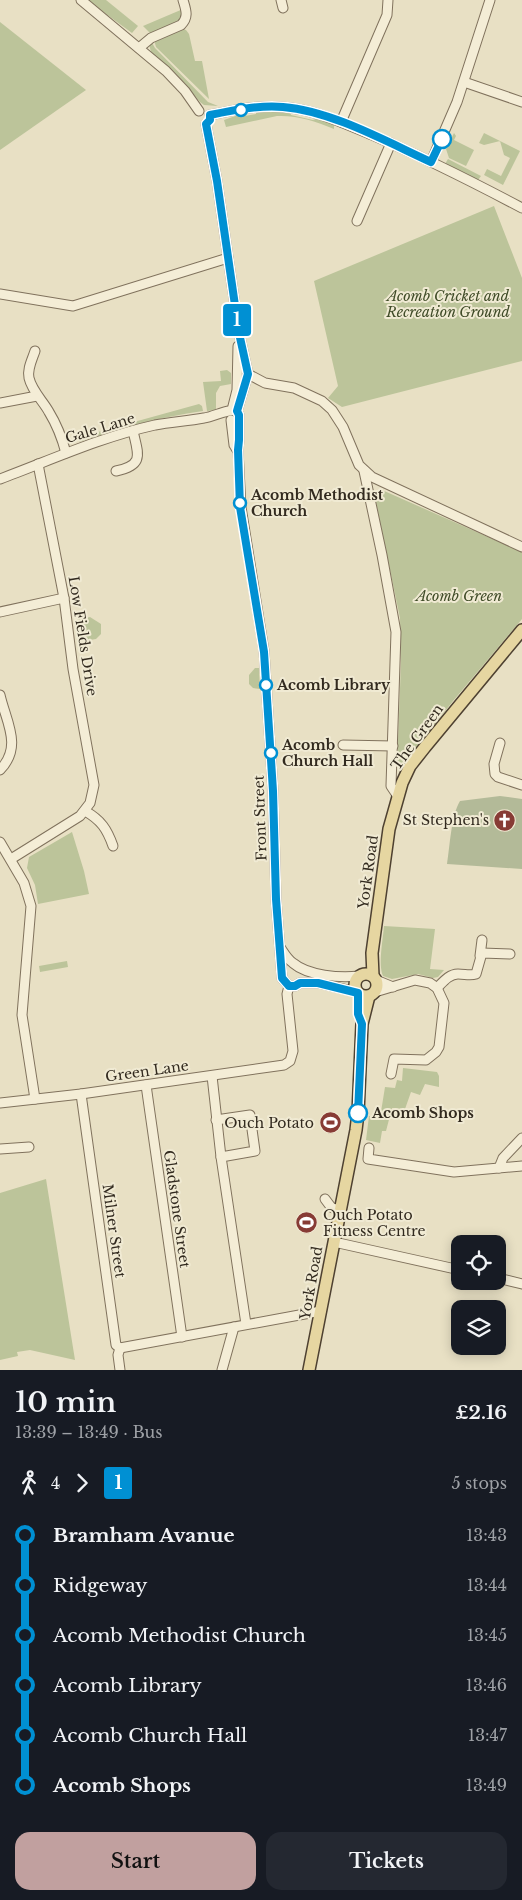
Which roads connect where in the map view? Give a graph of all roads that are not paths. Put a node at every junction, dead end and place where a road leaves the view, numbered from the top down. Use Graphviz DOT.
graph roads {
  1 [pos="81,0"];
  2 [pos="184,0"];
  3 [pos="388,0"];
  4 [pos="490,0"];
  5 [pos="139,48"];
  6 [pos="464,82"];
  7 [pos="522,102"];
  8 [pos="200,111"];
  9 [pos="210,115"];
  10 [pos="341,122"];
  11 [pos="206,124"];
  12 [pos="390,143"];
  13 [pos="431,162"];
  14 [pos="522,208"];
  15 [pos="357,221"];
  16 [pos="228,258"];
  17 [pos="0,294"];
  18 [pos="239,333"];
  19 [pos="36,351"];
  20 [pos="248,374"];
  21 [pos="265,384"];
  22 [pos="245,388"];
  23 [pos="37,396"];
  24 [pos="0,403"];
  25 [pos="233,415"];
  26 [pos="133,431"];
  27 [pos="66,452"];
  28 [pos="38,464"];
  29 [pos="116,471"];
  30 [pos="364,471"];
  31 [pos="0,479"];
  32 [pos="522,547"];
  33 [pos="64,598"];
  34 [pos="0,612"];
  35 [pos="522,630"];
  36 [pos="0,695"];
  37 [pos="500,743"];
  38 [pos="343,745"];
  39 [pos="393,746"];
  40 [pos="0,770"];
  41 [pos="522,785"];
  42 [pos="398,795"];
  43 [pos="85,811"];
  44 [pos="0,842"];
  45 [pos="113,846"];
  46 [pos="11,859"];
  47 [pos="482,940"];
  48 [pos="280,947"];
  49 [pos="510,954"];
  50 [pos="480,956"];
  51 [pos="297,966"];
  52 [pos="282,974"];
  53 [pos="367,977"];
  54 [pos="300,983"];
  55 [pos="289,986"];
  56 [pos="393,987"];
  57 [pos="437,988"];
  58 [pos="358,992"];
  59 [pos="372,994"];
  60 [pos="362,1024"];
  61 [pos="391,1074"];
  62 [pos="212,1076"];
  63 [pos="146,1084"];
  64 [pos="81,1094"];
  65 [pos="35,1099"];
  66 [pos="0,1103"];
  67 [pos="216,1120"];
  68 [pos="522,1138"];
  69 [pos="29,1147"];
  70 [pos="370,1148"];
  71 [pos="0,1149"];
  72 [pos="222,1157"];
  73 [pos="522,1166"];
  74 [pos="500,1168"];
  75 [pos="325,1198"];
  76 [pos="340,1210"];
  77 [pos="334,1242"];
  78 [pos="451,1268"];
  79 [pos="506,1280"];
  80 [pos="522,1284"];
  81 [pos="321,1311"];
  82 [pos="246,1324"];
  83 [pos="234,1327"];
  84 [pos="182,1337"];
  85 [pos="120,1348"];
  86 [pos="120,1370"];
  87 [pos="222,1370"];
  88 [pos="309,1370"];
  1 -- 5 [label="street"];
  2 -- 5 [label="street"];
  3 -- 10 [label="street"];
  4 -- 6 [label="street"];
  5 -- 8 [label="street"];
  6 -- 7 [label="street"];
  6 -- 13 [label="street"];
  8 -- 9 [label="street"];
  8 -- 11 [label="street"];
  9 -- 10 [label="street"];
  9 -- 11 [label="street"];
  10 -- 12 [label="street"];
  11 -- 16 [label="street"];
  12 -- 13 [label="street"];
  12 -- 15 [label="street"];
  13 -- 14 [label="street"];
  16 -- 17 [label="street"];
  16 -- 18 [label="street"];
  18 -- 20 [label="street"];
  18 -- 25 [label="street"];
  19 -- 23 [label="street"];
  20 -- 21 [label="street"];
  20 -- 22 [label="street"];
  21 -- 22 [label="street"];
  21 -- 30 [label="street, The Green"];
  22 -- 25 [label="street"];
  23 -- 24 [label="street"];
  23 -- 27 [label="street"];
  25 -- 26 [label="street, Gale Lane"];
  25 -- 48 [label="street, Front Street"];
  26 -- 27 [label="street, Gale Lane"];
  26 -- 29 [label="street"];
  27 -- 28 [label="street, Gale Lane"];
  28 -- 31 [label="street, Gale Lane"];
  28 -- 33 [label="street, Low Fields Drive"];
  30 -- 32 [label="street"];
  30 -- 39 [label="street, The Green"];
  33 -- 34 [label="street"];
  33 -- 43 [label="street, Low Fields Drive"];
  35 -- 42 [label="main road, The Green"];
  36 -- 40 [label="street"];
  37 -- 41 [label="street"];
  38 -- 39 [label="street"];
  39 -- 42 [label="street, The Green"];
  42 -- 53 [label="main road, York Road"];
  43 -- 45 [label="street"];
  43 -- 46 [label="street"];
  44 -- 46 [label="street"];
  46 -- 65 [label="street"];
  47 -- 50 [label="street"];
  48 -- 51 [label="street"];
  48 -- 52 [label="street, Front Street"];
  49 -- 50 [label="street"];
  50 -- 57 [label="street"];
  51 -- 52 [label="street"];
  51 -- 53 [label="street"];
  51 -- 54 [label="street"];
  52 -- 55 [label="street"];
  53 -- 56 [label="street"];
  53 -- 58 [label="main road"];
  53 -- 59 [label="main road"];
  54 -- 55 [label="street"];
  54 -- 58 [label="street"];
  55 -- 62 [label="street, Green Lane"];
  56 -- 57 [label="street"];
  56 -- 59 [label="street"];
  57 -- 61 [label="street"];
  58 -- 59 [label="main road"];
  58 -- 60 [label="main road, York Road"];
  59 -- 60 [label="main road, York Road"];
  60 -- 76 [label="main road, York Road"];
  62 -- 63 [label="street, Green Lane"];
  62 -- 67 [label="street"];
  63 -- 64 [label="street, Green Lane"];
  63 -- 84 [label="street, Gladstone Street"];
  64 -- 65 [label="street, Green Lane"];
  64 -- 85 [label="street, Milner Street"];
  65 -- 66 [label="street, Green Lane"];
  67 -- 72 [label="street"];
  67 -- 72 [label="street"];
  68 -- 74 [label="street"];
  69 -- 71 [label="street"];
  70 -- 74 [label="street"];
  72 -- 82 [label="street"];
  73 -- 74 [label="street"];
  75 -- 76 [label="street"];
  76 -- 77 [label="main road, York Road"];
  77 -- 78 [label="street"];
  77 -- 81 [label="main road, York Road"];
  79 -- 80 [label="street"];
  81 -- 82 [label="street"];
  81 -- 88 [label="main road, York Road"];
  82 -- 83 [label="street"];
  83 -- 84 [label="street"];
  83 -- 87 [label="street"];
  84 -- 85 [label="street"];
  85 -- 86 [label="street, Milner Street"];
}
